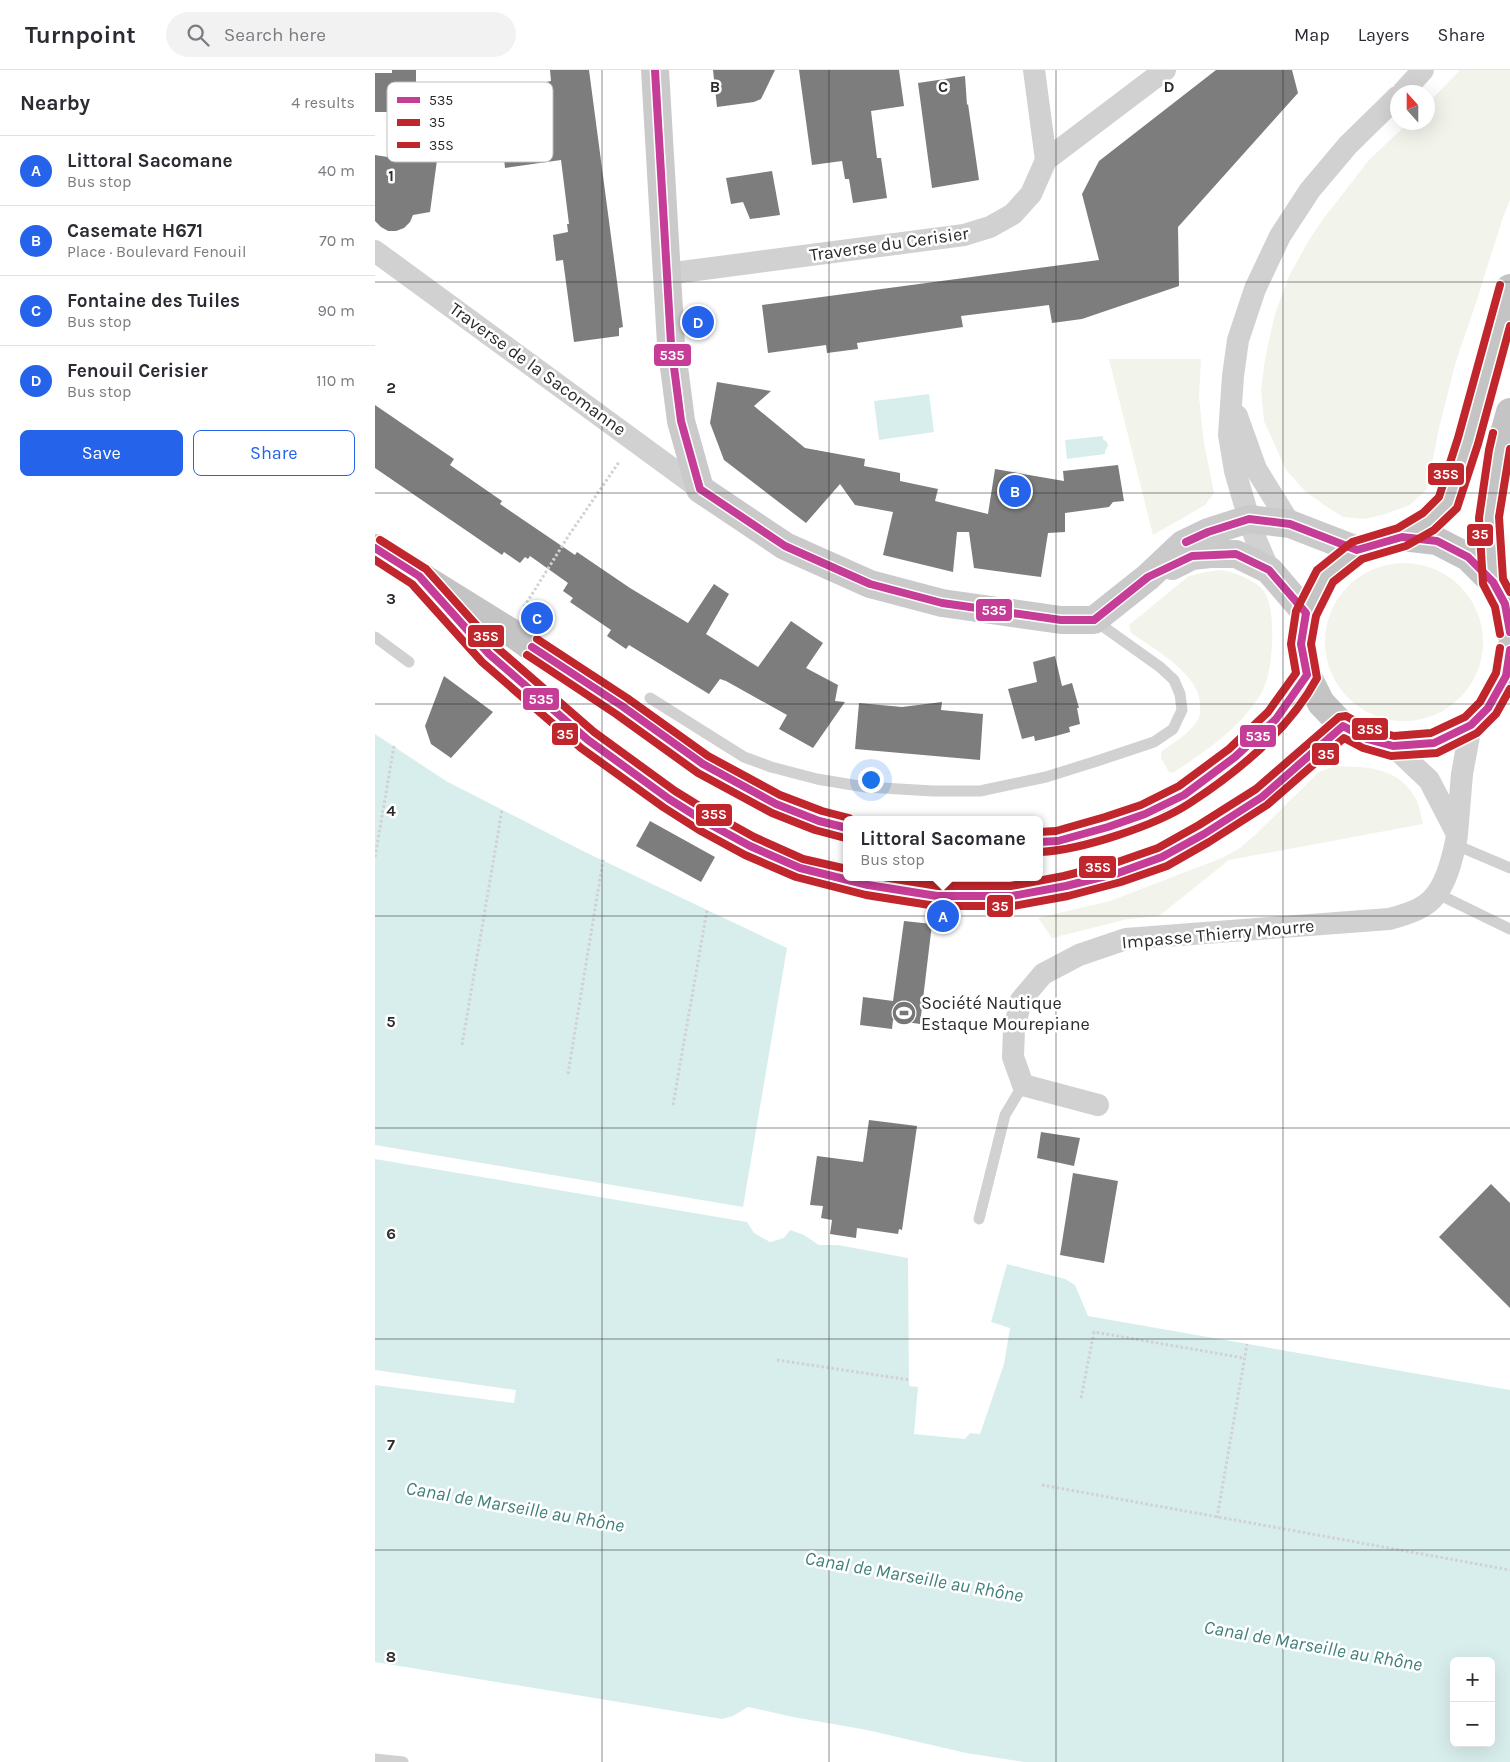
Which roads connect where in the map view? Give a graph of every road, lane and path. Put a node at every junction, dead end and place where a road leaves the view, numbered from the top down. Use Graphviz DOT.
graph roads {
  1 [pos="655,70"];
  2 [pos="1034,70"];
  3 [pos="1165,70"];
  4 [pos="1423,70"];
  5 [pos="1409,85"];
  6 [pos="1390,104"];
  7 [pos="1046,160"];
  8 [pos="375,251"];
  9 [pos="666,274"];
  10 [pos="1510,288"];
  11 [pos="1231,401"];
  12 [pos="1510,412"];
  13 [pos="634,440"];
  14 [pos="700,488"];
  15 [pos="1249,519"];
  16 [pos="1290,524"];
  17 [pos="1401,537"];
  18 [pos="375,548"];
  19 [pos="1357,550"];
  20 [pos="1269,570"];
  21 [pos="419,576"];
  22 [pos="1148,577"];
  23 [pos="1503,598"];
  24 [pos="1306,613"];
  25 [pos="1094,620"];
  26 [pos="509,631"];
  27 [pos="1510,632"];
  28 [pos="375,637"];
  29 [pos="1510,650"];
  30 [pos="409,662"];
  31 [pos="1307,675"];
  32 [pos="650,698"];
  33 [pos="1490,709"];
  34 [pos="1343,726"];
  35 [pos="394,746"];
  36 [pos="1393,746"];
  37 [pos="502,810"];
  38 [pos="843,827"];
  39 [pos="1457,839"];
  40 [pos="1043,842"];
  41 [pos="375,857"];
  42 [pos="603,860"];
  43 [pos="1510,868"];
  44 [pos="843,879"];
  45 [pos="852,881"];
  46 [pos="1438,894"];
  47 [pos="707,910"];
  48 [pos="1510,929"];
  49 [pos="462,1045"];
  50 [pos="568,1074"];
  51 [pos="1023,1085"];
  52 [pos="673,1105"];
  53 [pos="1098,1105"];
  54 [pos="979,1219"];
  55 [pos="1247,1344"];
  56 [pos="1244,1358"];
  57 [pos="777,1360"];
  58 [pos="910,1380"];
  59 [pos="1081,1398"];
  60 [pos="1042,1485"];
  61 [pos="1217,1518"];
  62 [pos="1510,1570"];
  63 [pos="375,1759"];
  64 [pos="403,1762"];
  1 -- 9 [label="street"];
  2 -- 7 [label="street"];
  3 -- 7 [label="street"];
  4 -- 5 [label="street"];
  6 -- 11 [label="street"];
  7 -- 9 [label="street, Traverse du Cerisier"];
  8 -- 13 [label="street, Traverse de la Sacomanne"];
  9 -- 14 [label="street"];
  10 -- 17 [label="main road"];
  11 -- 15 [label="street"];
  11 -- 16 [label="street"];
  12 -- 23 [label="main road"];
  13 -- 14 [label="street, Traverse de la Sacomanne"];
  13 -- 26 [label="path"];
  14 -- 25 [label="street"];
  15 -- 16 [label="street"];
  15 -- 20 [label="street"];
  15 -- 22 [label="street"];
  16 -- 19 [label="street"];
  17 -- 19 [label="main road"];
  17 -- 23 [label="main road"];
  18 -- 21 [label="main road"];
  19 -- 24 [label="main road"];
  20 -- 22 [label="street"];
  20 -- 24 [label="street"];
  21 -- 26 [label="main road"];
  21 -- 44 [label="main road"];
  22 -- 25 [label="street"];
  23 -- 27 [label="main road"];
  24 -- 31 [label="main road"];
  25 -- 32 [label="lane"];
  26 -- 38 [label="main road"];
  28 -- 30 [label="lane"];
  29 -- 33 [label="main road"];
  31 -- 34 [label="main road"];
  31 -- 40 [label="main road"];
  33 -- 36 [label="main road"];
  33 -- 39 [label="street, Impasse Thierry Mourre"];
  34 -- 36 [label="main road"];
  34 -- 45 [label="main road"];
  35 -- 41 [label="path"];
  36 -- 39 [label="street"];
  37 -- 49 [label="path"];
  39 -- 43 [label="lane"];
  39 -- 46 [label="street, Impasse Thierry Mourre"];
  42 -- 50 [label="path"];
  46 -- 48 [label="lane"];
  46 -- 51 [label="street, Impasse Thierry Mourre"];
  47 -- 52 [label="path"];
  51 -- 53 [label="street"];
  51 -- 54 [label="lane"];
  55 -- 56 [label="path"];
  56 -- 59 [label="path"];
  56 -- 61 [label="path"];
  57 -- 58 [label="path"];
  60 -- 61 [label="path"];
  61 -- 62 [label="path"];
  63 -- 64 [label="lane"];
}
